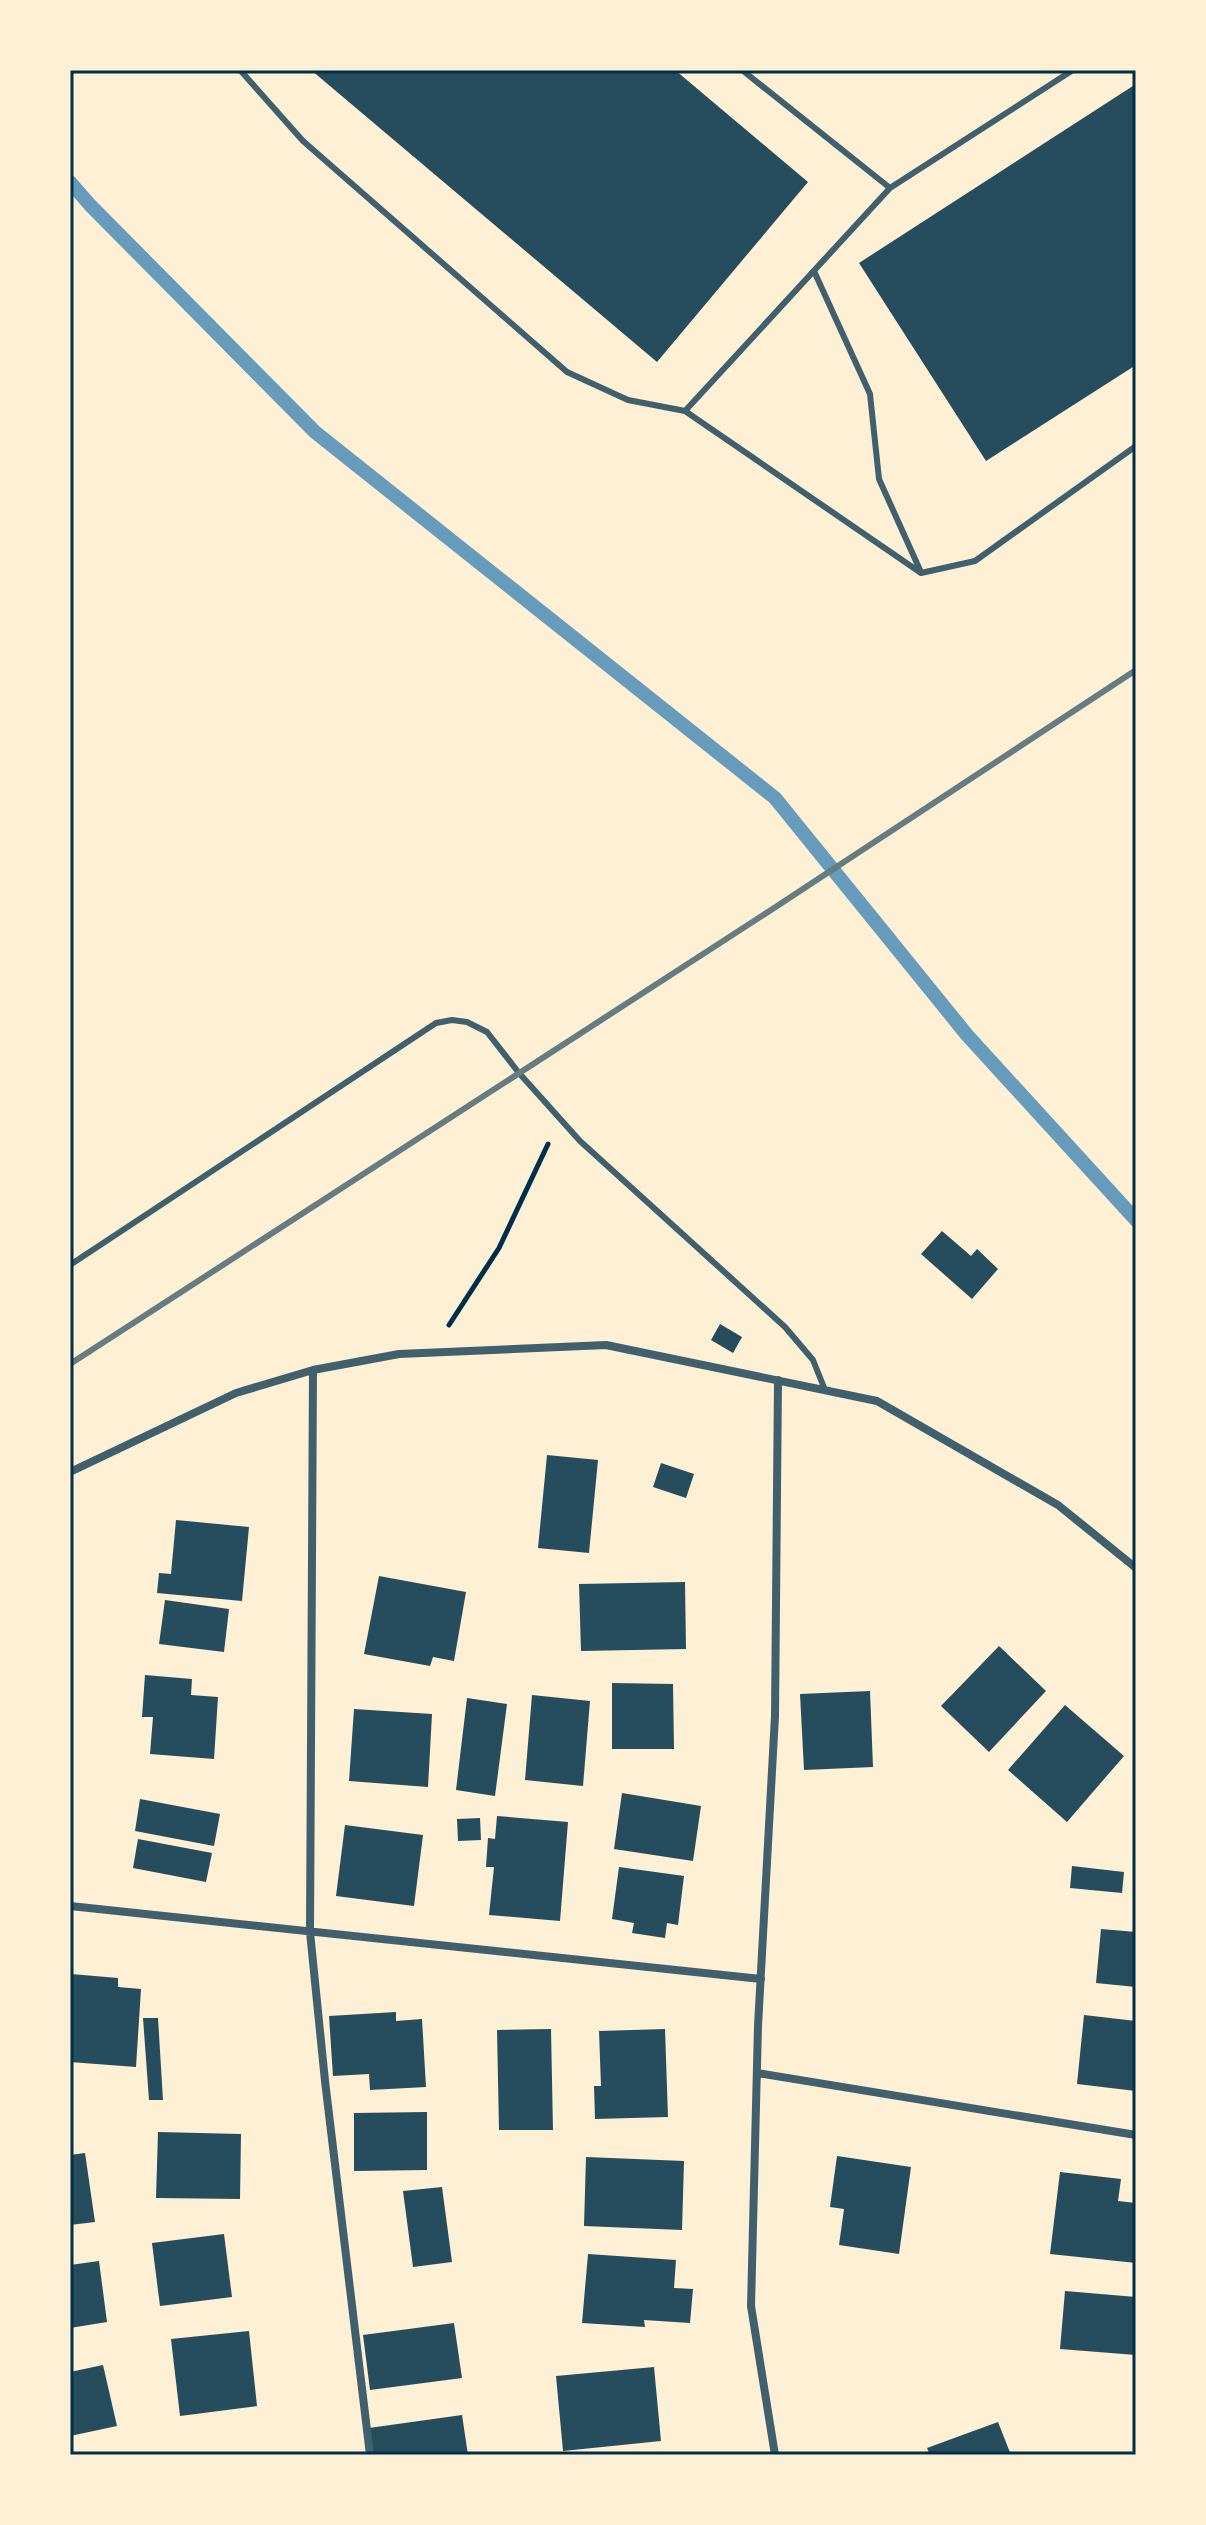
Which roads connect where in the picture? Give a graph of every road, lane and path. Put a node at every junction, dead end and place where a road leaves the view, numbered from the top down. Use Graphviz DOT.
graph roads {
  1 [pos="240,70"];
  2 [pos="742,70"];
  3 [pos="1073,70"];
  4 [pos="890,188"];
  5 [pos="814,271"];
  6 [pos="685,411"];
  7 [pos="1136,446"];
  8 [pos="921,573"];
  9 [pos="560,1118"];
  10 [pos="70,1265"];
  11 [pos="431,1353"];
  12 [pos="313,1370"];
  13 [pos="778,1380"];
  14 [pos="825,1390"];
  15 [pos="70,1472"];
  16 [pos="1136,1568"];
  17 [pos="70,1906"];
  18 [pos="310,1932"];
  19 [pos="761,1979"];
  20 [pos="757,2073"];
  21 [pos="1136,2135"];
  22 [pos="370,2455"];
  23 [pos="775,2455"];
  1 -- 6 [label="lane"];
  2 -- 4 [label="lane"];
  3 -- 4 [label="lane"];
  4 -- 5 [label="lane"];
  5 -- 6 [label="lane"];
  5 -- 8 [label="lane"];
  6 -- 8 [label="lane"];
  7 -- 8 [label="lane"];
  9 -- 10 [label="lane"];
  9 -- 11 [label="path"];
  9 -- 14 [label="lane"];
  11 -- 12 [label="street"];
  11 -- 13 [label="street"];
  12 -- 15 [label="street"];
  12 -- 18 [label="street"];
  13 -- 14 [label="street"];
  13 -- 19 [label="street"];
  14 -- 16 [label="street"];
  17 -- 18 [label="street"];
  18 -- 19 [label="street"];
  18 -- 22 [label="street"];
  19 -- 20 [label="street"];
  20 -- 21 [label="street"];
  20 -- 23 [label="street"];
}
